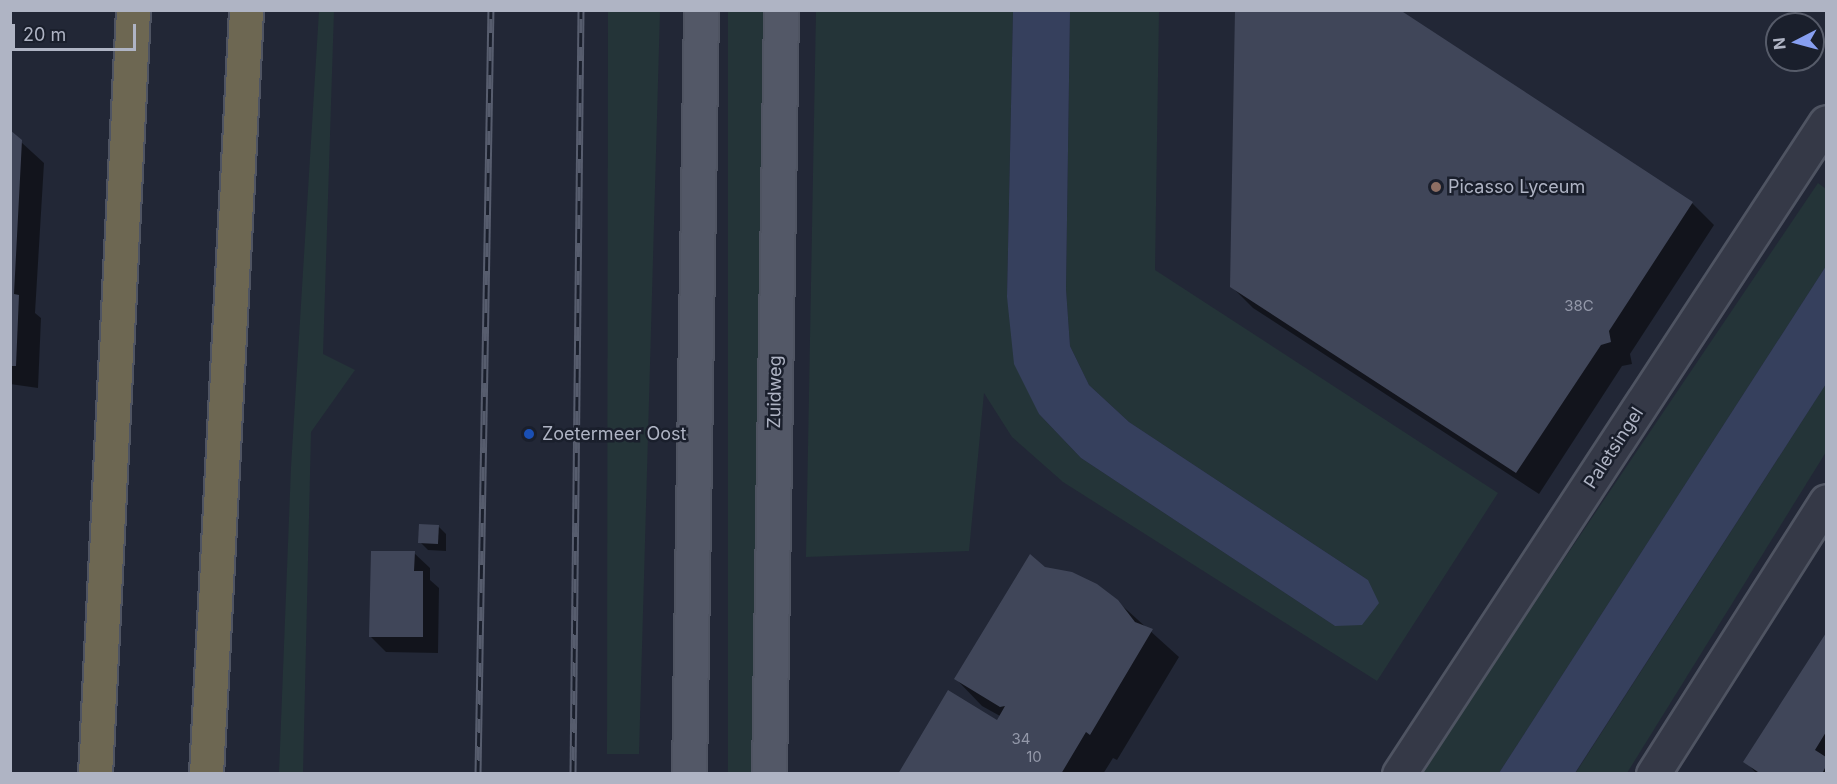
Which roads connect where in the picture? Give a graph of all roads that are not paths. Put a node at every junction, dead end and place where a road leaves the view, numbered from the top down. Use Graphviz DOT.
graph roads {
  1 [pos="133,10"];
  2 [pos="246,10"];
  3 [pos="701,10"];
  4 [pos="781,10"];
  5 [pos="1827,122"];
  6 [pos="1827,501"];
  7 [pos="94,774"];
  8 [pos="206,774"];
  9 [pos="689,774"];
  10 [pos="770,774"];
  11 [pos="1399,774"];
  12 [pos="1653,774"];
  1 -- 7 [label="highway"];
  2 -- 8 [label="highway"];
  3 -- 9 [label="main road"];
  4 -- 10 [label="main road, Zuidweg"];
  5 -- 11 [label="street, Paletsingel"];
  6 -- 12 [label="street"];
}
